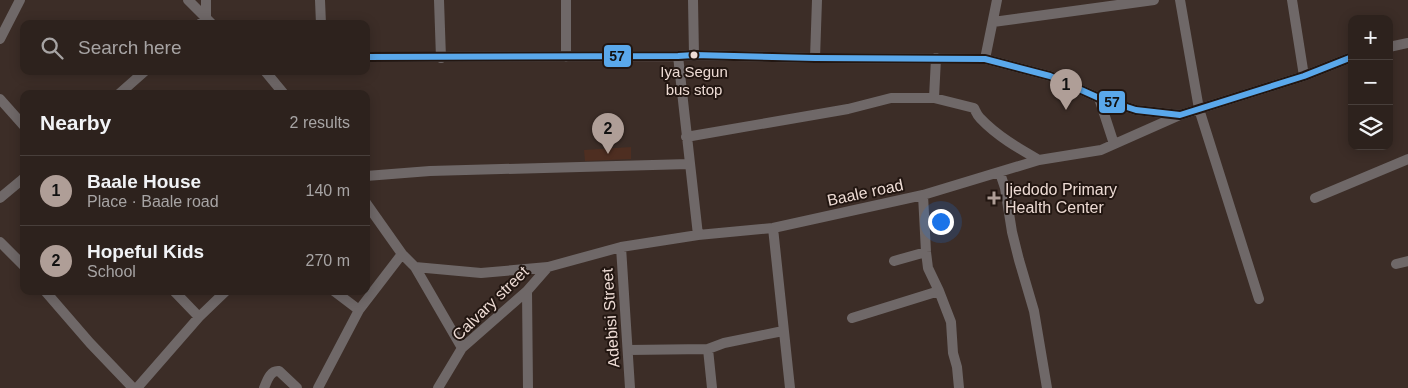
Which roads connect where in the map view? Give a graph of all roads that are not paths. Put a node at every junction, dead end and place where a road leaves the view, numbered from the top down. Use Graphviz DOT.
graph roads {
  1 [pos="20,0"];
  2 [pos="188,0"];
  3 [pos="206,0"];
  4 [pos="320,0"];
  5 [pos="439,0"];
  6 [pos="566,0"];
  7 [pos="693,0"];
  8 [pos="817,0"];
  9 [pos="997,0"];
  10 [pos="1154,0"];
  11 [pos="1180,0"];
  12 [pos="1292,0"];
  13 [pos="204,20"];
  14 [pos="206,20"];
  15 [pos="321,20"];
  16 [pos="993,22"];
  17 [pos="0,39"];
  18 [pos="1408,43"];
  19 [pos="1393,46"];
  20 [pos="694,55"];
  21 [pos="678,56"];
  22 [pos="370,57"];
  23 [pos="566,57"];
  24 [pos="441,58"];
  25 [pos="814,58"];
  26 [pos="936,58"];
  27 [pos="985,59"];
  28 [pos="1348,60"];
  29 [pos="140,75"];
  30 [pos="267,75"];
  31 [pos="1304,76"];
  32 [pos="124,90"];
  33 [pos="281,90"];
  34 [pos="934,98"];
  35 [pos="1099,98"];
  36 [pos="0,99"];
  37 [pos="1199,109"];
  38 [pos="1180,115"];
  39 [pos="20,122"];
  40 [pos="686,137"];
  41 [pos="1114,144"];
  42 [pos="1408,159"];
  43 [pos="1039,160"];
  44 [pos="690,164"];
  45 [pos="1000,173"];
  46 [pos="370,176"];
  47 [pos="20,181"];
  48 [pos="923,195"];
  49 [pos="0,198"];
  50 [pos="1315,198"];
  51 [pos="370,209"];
  52 [pos="773,228"];
  53 [pos="698,235"];
  54 [pos="0,242"];
  55 [pos="621,247"];
  56 [pos="926,252"];
  57 [pos="402,254"];
  58 [pos="894,261"];
  59 [pos="1408,261"];
  60 [pos="20,262"];
  61 [pos="1396,264"];
  62 [pos="415,267"];
  63 [pos="548,267"];
  64 [pos="527,291"];
  65 [pos="940,291"];
  66 [pos="48,295"];
  67 [pos="178,295"];
  68 [pos="222,295"];
  69 [pos="339,295"];
  70 [pos="1260,298"];
  71 [pos="359,310"];
  72 [pos="199,317"];
  73 [pos="852,318"];
  74 [pos="784,331"];
  75 [pos="462,348"];
  76 [pos="708,349"];
  77 [pos="628,350"];
  78 [pos="132,388"];
  79 [pos="137,388"];
  80 [pos="264,388"];
  81 [pos="296,388"];
  82 [pos="318,388"];
  83 [pos="438,388"];
  84 [pos="528,388"];
  85 [pos="630,388"];
  86 [pos="712,388"];
  87 [pos="790,388"];
  88 [pos="959,388"];
  89 [pos="1047,388"];
  1 -- 17 [label="street"];
  2 -- 13 [label="street"];
  3 -- 14 [label="street"];
  4 -- 15 [label="street"];
  5 -- 24 [label="street"];
  6 -- 23 [label="street"];
  7 -- 20 [label="street"];
  8 -- 25 [label="street"];
  9 -- 16 [label="street"];
  10 -- 16 [label="street"];
  11 -- 37 [label="street"];
  12 -- 31 [label="street"];
  16 -- 27 [label="street"];
  18 -- 19 [label="street"];
  20 -- 21 [label="street"];
  20 -- 25 [label="street"];
  21 -- 23 [label="street"];
  21 -- 40 [label="street"];
  22 -- 24 [label="street"];
  23 -- 24 [label="street"];
  25 -- 26 [label="street"];
  26 -- 27 [label="street"];
  26 -- 34 [label="street"];
  27 -- 35 [label="street"];
  28 -- 31 [label="street, Baale road"];
  29 -- 32 [label="street"];
  30 -- 33 [label="street"];
  31 -- 37 [label="street, Baale road"];
  34 -- 40 [label="street"];
  34 -- 43 [label="street"];
  35 -- 38 [label="street"];
  35 -- 41 [label="street"];
  36 -- 39 [label="street"];
  37 -- 38 [label="street, Baale road"];
  37 -- 70 [label="street"];
  38 -- 41 [label="street, Baale road"];
  40 -- 44 [label="street"];
  41 -- 43 [label="street, Baale road"];
  42 -- 50 [label="street"];
  43 -- 45 [label="street, Baale road"];
  44 -- 46 [label="street"];
  44 -- 53 [label="street"];
  45 -- 48 [label="street, Baale road"];
  45 -- 89 [label="street"];
  47 -- 49 [label="street"];
  48 -- 52 [label="street, Baale road"];
  48 -- 56 [label="street"];
  51 -- 57 [label="street"];
  52 -- 53 [label="street, Baale road"];
  52 -- 74 [label="street"];
  53 -- 55 [label="street, Baale road"];
  54 -- 60 [label="street"];
  55 -- 63 [label="street, Baale road"];
  55 -- 77 [label="street, Adebisi Street"];
  56 -- 58 [label="street"];
  56 -- 65 [label="street"];
  57 -- 62 [label="street"];
  57 -- 71 [label="street"];
  59 -- 61 [label="street"];
  62 -- 63 [label="street, Baale road"];
  62 -- 75 [label="street"];
  63 -- 64 [label="street, Calvary street"];
  64 -- 75 [label="street, Calvary street"];
  64 -- 84 [label="street"];
  65 -- 73 [label="street"];
  65 -- 88 [label="street"];
  66 -- 78 [label="street"];
  67 -- 72 [label="street"];
  68 -- 72 [label="street"];
  69 -- 71 [label="street"];
  71 -- 82 [label="street"];
  72 -- 79 [label="street"];
  74 -- 76 [label="street"];
  74 -- 87 [label="street"];
  75 -- 83 [label="street, Calvary street"];
  76 -- 77 [label="street"];
  76 -- 86 [label="street"];
  77 -- 85 [label="street, Adebisi Street"];
  80 -- 81 [label="street"];
}
